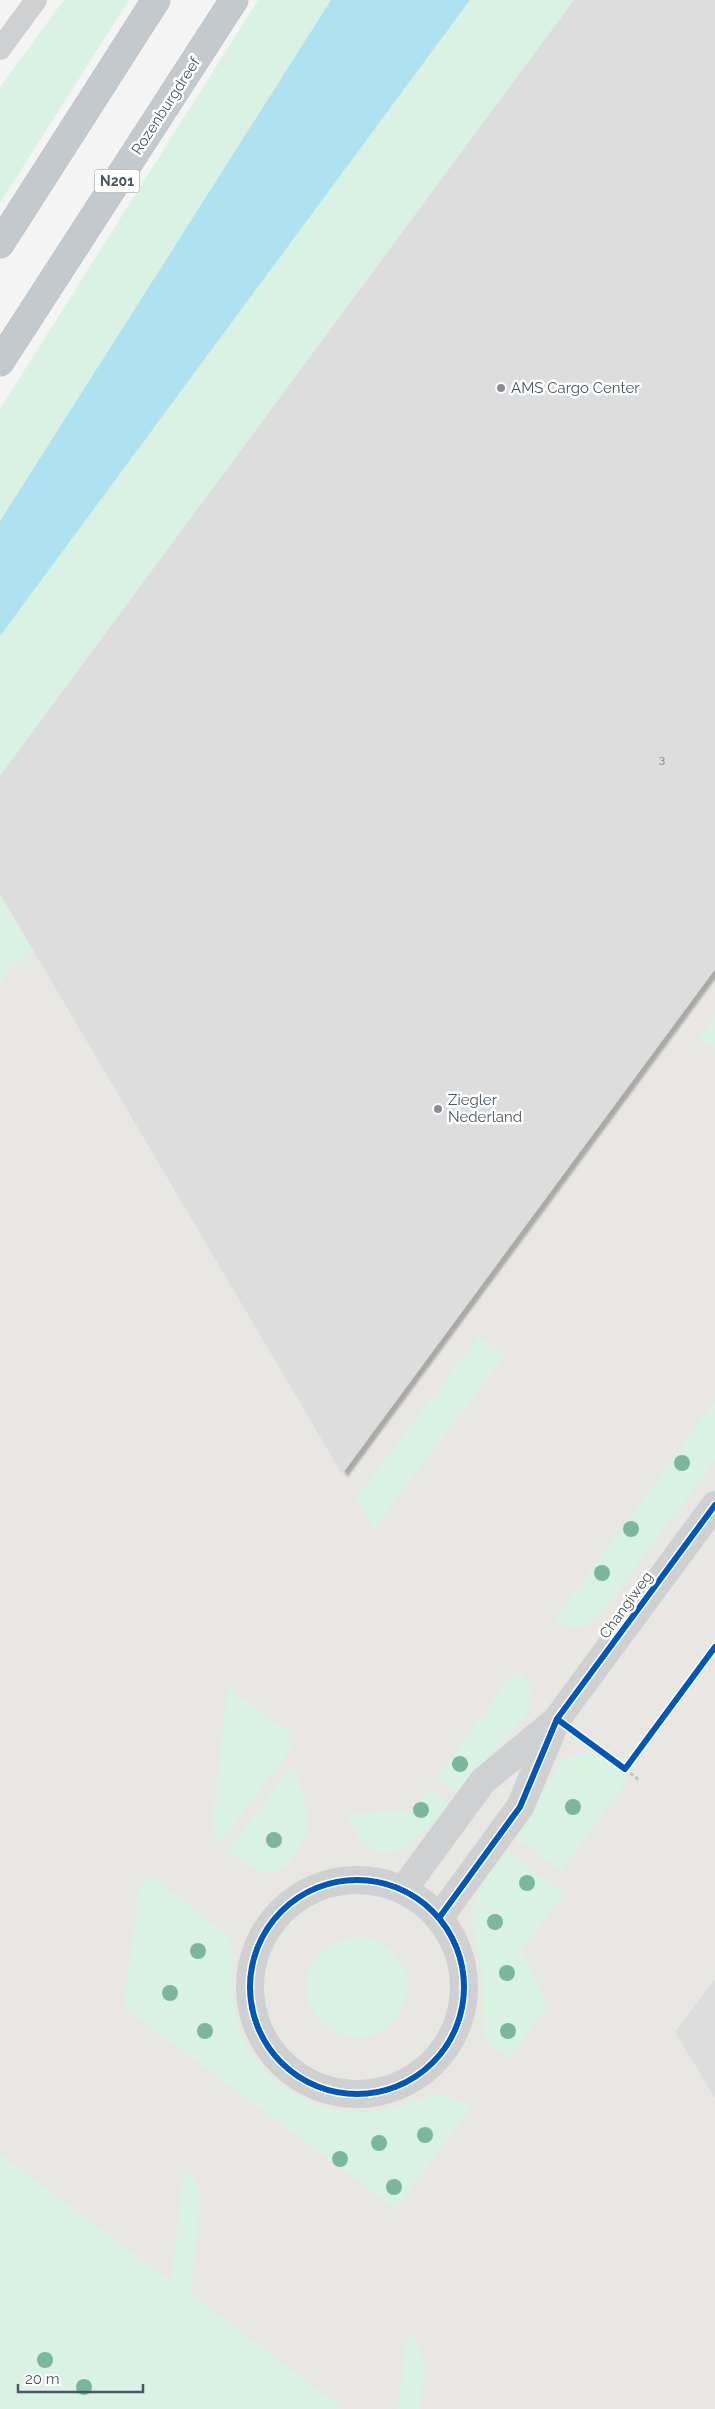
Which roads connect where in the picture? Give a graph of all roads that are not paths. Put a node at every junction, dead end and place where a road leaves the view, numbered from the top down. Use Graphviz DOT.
graph roads {
  1 [pos="36,0"];
  2 [pos="156,0"];
  3 [pos="234,0"];
  4 [pos="0,49"];
  5 [pos="0,244"];
  6 [pos="0,362"];
  7 [pos="715,1505"];
  8 [pos="557,1719"];
  9 [pos="403,1890"];
  10 [pos="438,1918"];
  1 -- 4 [label="lane"];
  2 -- 5 [label="highway"];
  3 -- 6 [label="highway, Rozenburgdreef / N201"];
  7 -- 8 [label="street, Changiweg"];
  8 -- 9 [label="street, Changiweg"];
  8 -- 10 [label="street, Changiweg"];
  9 -- 10 [label="street"];
  9 -- 10 [label="street"];
}
